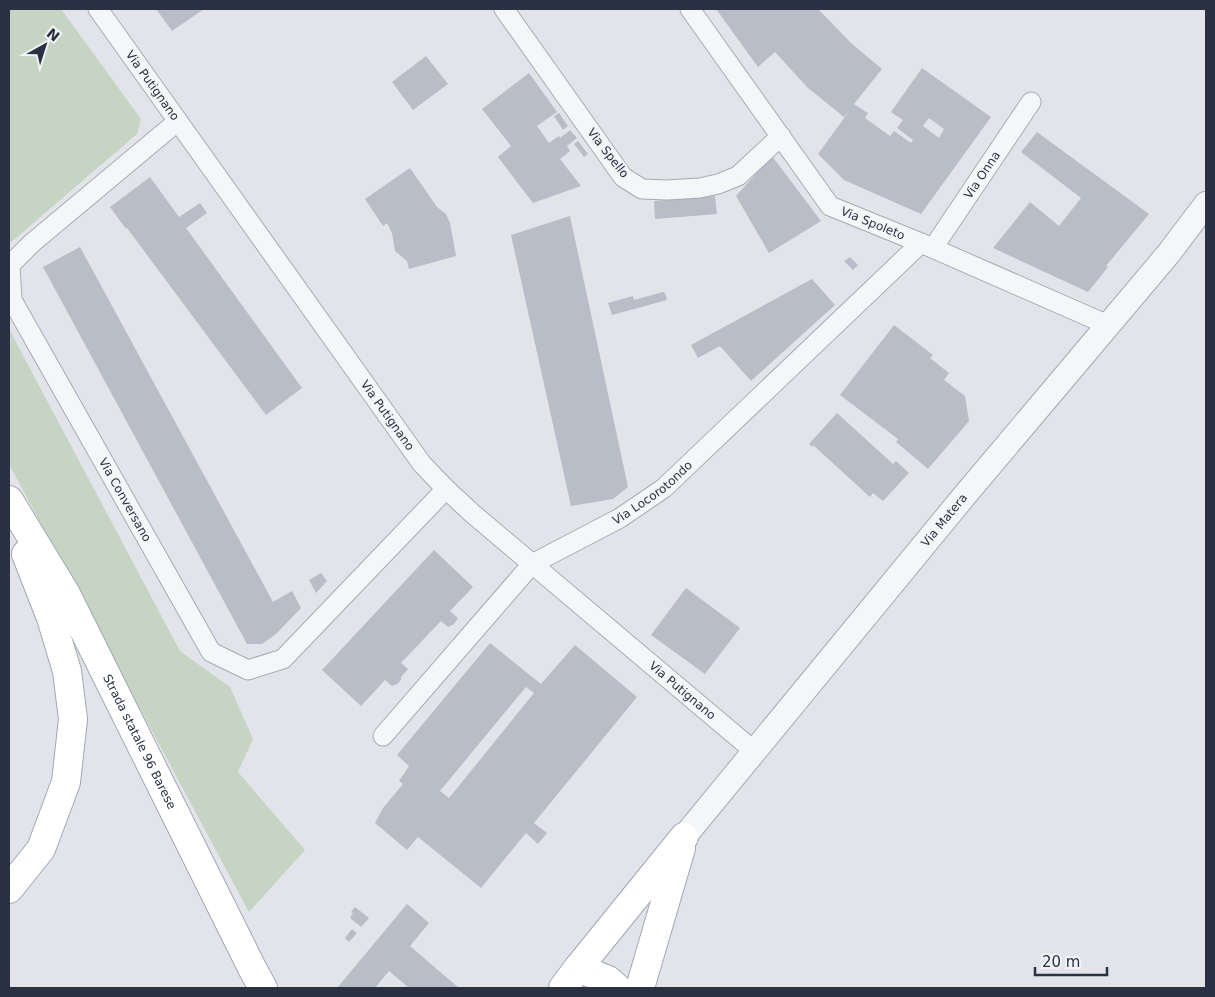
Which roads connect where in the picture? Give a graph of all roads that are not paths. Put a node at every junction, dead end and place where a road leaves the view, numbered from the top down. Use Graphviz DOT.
graph roads {
  1 [pos="98,9"];
  2 [pos="504,9"];
  3 [pos="690,9"];
  4 [pos="1031,102"];
  5 [pos="178,121"];
  6 [pos="781,136"];
  7 [pos="1206,204"];
  8 [pos="927,246"];
  9 [pos="1108,325"];
  10 [pos="446,489"];
  11 [pos="9,500"];
  12 [pos="9,508"];
  13 [pos="532,564"];
  14 [pos="382,736"];
  15 [pos="754,752"];
  16 [pos="684,837"];
  17 [pos="9,889"];
  18 [pos="570,982"];
  19 [pos="263,988"];
  20 [pos="617,988"];
  21 [pos="640,988"];
  1 -- 5 [label="street, Via Putignano"];
  2 -- 6 [label="street, Via Spello"];
  3 -- 6 [label="street, Via Spoleto"];
  4 -- 8 [label="street, Via Onna"];
  5 -- 10 [label="street, Via Putignano"];
  5 -- 10 [label="street, Via Conversano"];
  6 -- 8 [label="street, Via Spoleto"];
  7 -- 9 [label="street, Via Matera"];
  8 -- 9 [label="street, Via Spoleto"];
  8 -- 13 [label="street, Via Locorotondo"];
  9 -- 15 [label="street, Via Matera"];
  10 -- 13 [label="street, Via Putignano"];
  11 -- 19 [label="main road, Strada statale 96 Barese"];
  12 -- 17 [label="main road"];
  13 -- 14 [label="street, Via Locorotondo"];
  13 -- 15 [label="street, Via Putignano"];
  15 -- 16 [label="street, Via Matera"];
  16 -- 18 [label="main road"];
  16 -- 21 [label="main road"];
  18 -- 20 [label="main road"];
}
